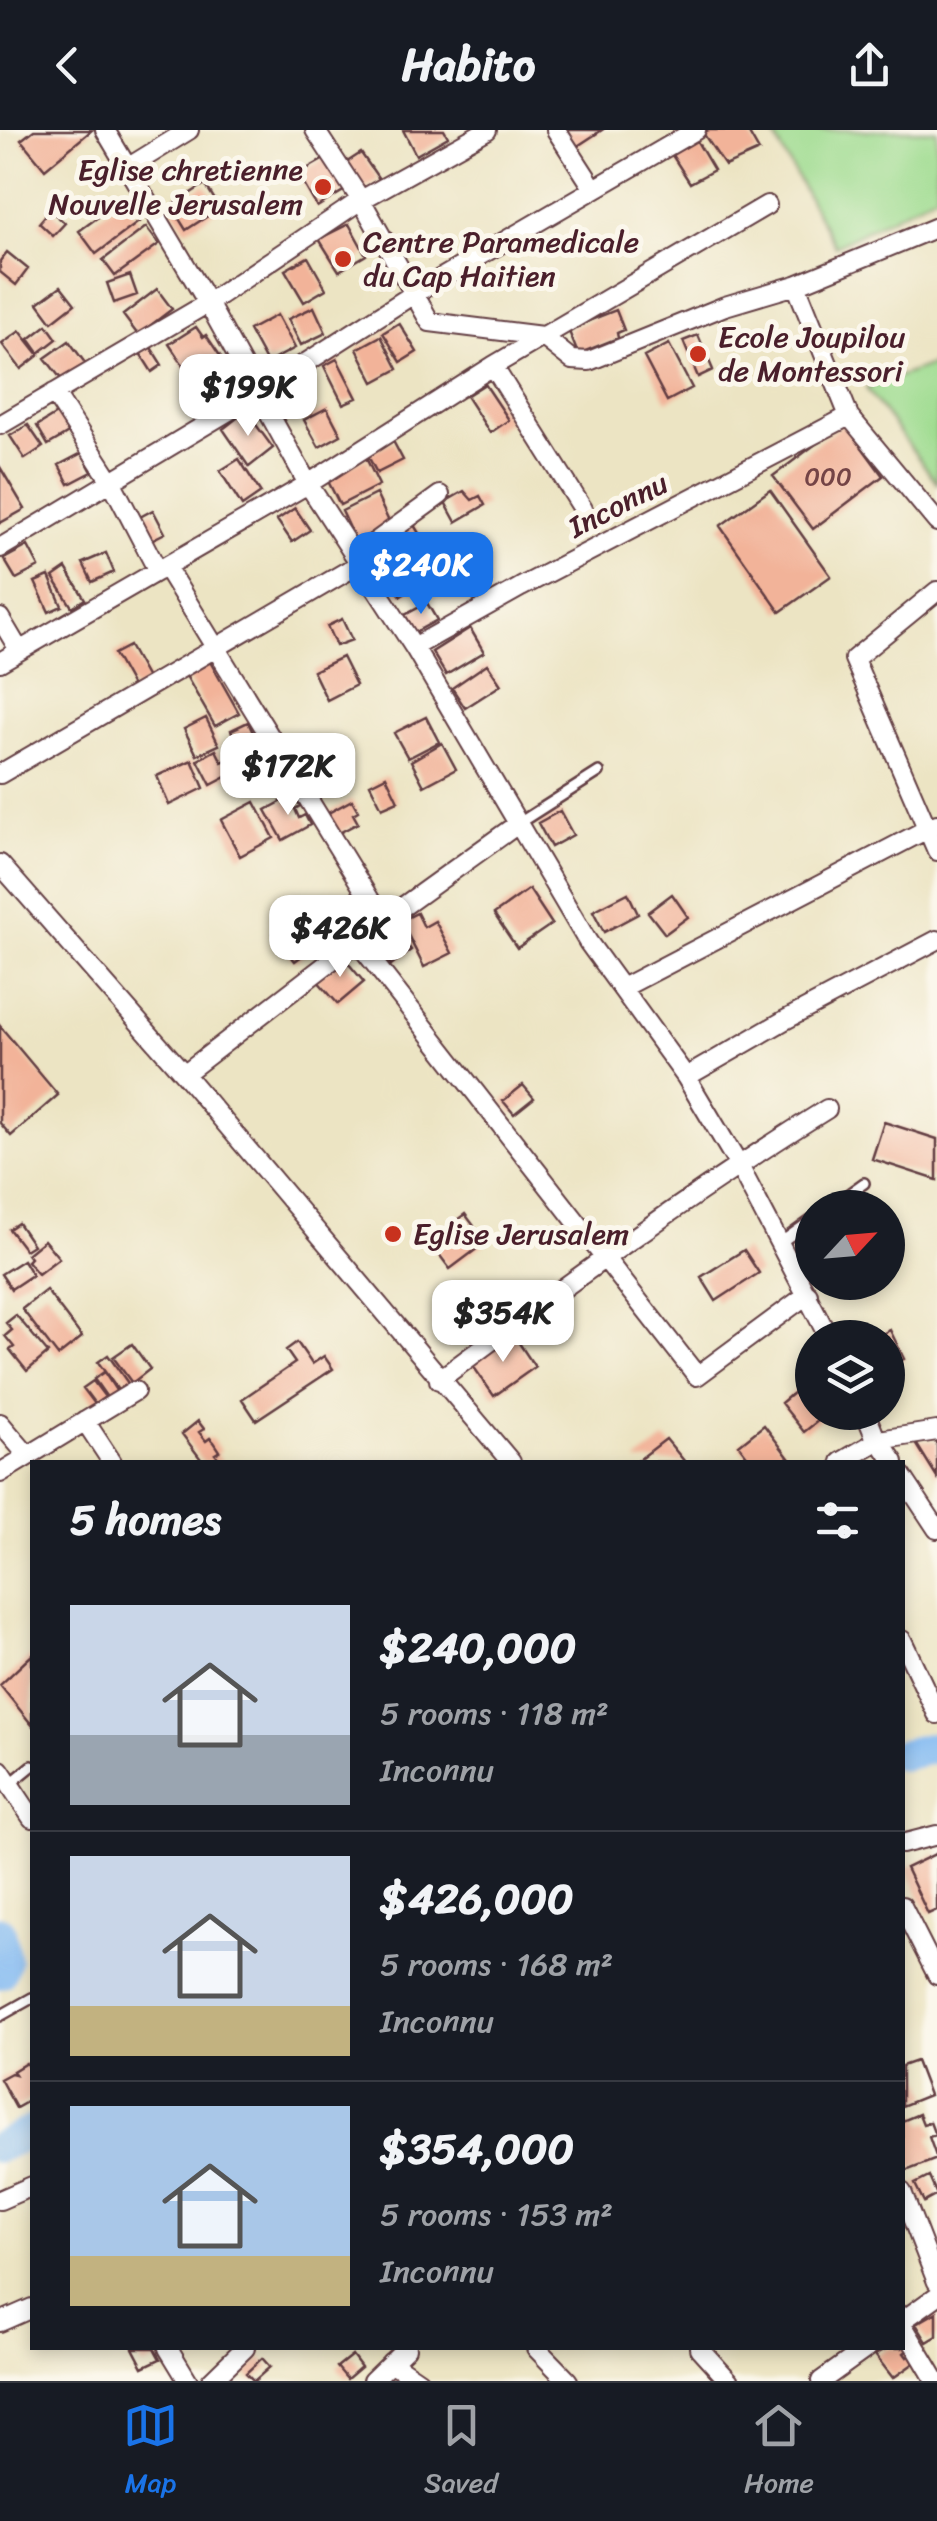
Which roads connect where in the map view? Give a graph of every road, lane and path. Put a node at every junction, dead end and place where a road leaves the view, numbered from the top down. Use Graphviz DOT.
graph roads {
  1 [pos="105,130"];
  2 [pos="189,130"];
  3 [pos="315,130"];
  4 [pos="487,130"];
  5 [pos="556,130"];
  6 [pos="696,130"];
  7 [pos="128,168"];
  8 [pos="594,190"];
  9 [pos="361,200"];
  10 [pos="767,205"];
  11 [pos="937,226"];
  12 [pos="796,285"];
  13 [pos="412,295"];
  14 [pos="208,304"];
  15 [pos="542,336"];
  16 [pos="493,366"];
  17 [pos="54,393"];
  18 [pos="257,394"];
  19 [pos="849,416"];
  20 [pos="0,424"];
  21 [pos="111,481"];
  22 [pos="308,484"];
  23 [pos="440,494"];
  24 [pos="583,509"];
  25 [pos="937,522"];
  26 [pos="0,548"];
  27 [pos="358,559"];
  28 [pos="162,569"];
  29 [pos="937,591"];
  30 [pos="0,618"];
  31 [pos="414,647"];
  32 [pos="19,650"];
  33 [pos="214,650"];
  34 [pos="0,662"];
  35 [pos="599,772"];
  36 [pos="0,774"];
  37 [pos="519,824"];
  38 [pos="931,827"];
  39 [pos="937,851"];
  40 [pos="0,864"];
  41 [pos="383,920"];
  42 [pos="937,940"];
  43 [pos="356,941"];
  44 [pos="622,988"];
  45 [pos="184,1074"];
  46 [pos="686,1077"];
  47 [pos="827,1108"];
  48 [pos="738,1164"];
  49 [pos="864,1183"];
  50 [pos="854,1190"];
  51 [pos="795,1232"];
  52 [pos="780,1242"];
  53 [pos="605,1256"];
  54 [pos="795,1270"];
  55 [pos="800,1300"];
  56 [pos="439,1380"];
  57 [pos="135,1392"];
  58 [pos="85,1422"];
  59 [pos="0,1423"];
  60 [pos="874,1430"];
  61 [pos="937,1430"];
  62 [pos="878,1439"];
  63 [pos="28,1456"];
  64 [pos="111,1460"];
  65 [pos="510,1460"];
  66 [pos="844,1460"];
  67 [pos="893,1460"];
  68 [pos="0,1473"];
  69 [pos="905,1481"];
  70 [pos="937,1529"];
  71 [pos="905,1646"];
  72 [pos="937,1714"];
  73 [pos="30,1767"];
  74 [pos="5,1777"];
  75 [pos="30,1815"];
  76 [pos="937,1835"];
  77 [pos="905,1843"];
  78 [pos="905,1912"];
  79 [pos="937,1975"];
  80 [pos="30,1999"];
  81 [pos="0,2016"];
  82 [pos="30,2187"];
  83 [pos="0,2200"];
  84 [pos="905,2200"];
  85 [pos="937,2282"];
  86 [pos="937,2296"];
  87 [pos="30,2309"];
  88 [pos="905,2321"];
  89 [pos="0,2322"];
  90 [pos="905,2328"];
  91 [pos="169,2350"];
  92 [pos="243,2350"];
  93 [pos="404,2350"];
  94 [pos="538,2350"];
  95 [pos="701,2350"];
  96 [pos="864,2350"];
  97 [pos="391,2362"];
  98 [pos="188,2381"];
  99 [pos="211,2381"];
  100 [pos="372,2381"];
  101 [pos="420,2381"];
  102 [pos="568,2381"];
  103 [pos="730,2381"];
  104 [pos="821,2381"];
  105 [pos="936,2381"];
  1 -- 7 [label="street"];
  2 -- 7 [label="street"];
  3 -- 9 [label="street"];
  4 -- 9 [label="street"];
  5 -- 8 [label="street"];
  6 -- 8 [label="street"];
  7 -- 14 [label="street"];
  8 -- 13 [label="street"];
  9 -- 13 [label="street"];
  9 -- 14 [label="street"];
  10 -- 15 [label="street"];
  11 -- 12 [label="street"];
  12 -- 15 [label="street"];
  12 -- 19 [label="street"];
  13 -- 15 [label="street"];
  13 -- 18 [label="street"];
  14 -- 17 [label="street"];
  14 -- 18 [label="street"];
  15 -- 16 [label="street"];
  16 -- 22 [label="street"];
  16 -- 24 [label="street, Inconnu"];
  17 -- 20 [label="street"];
  17 -- 21 [label="street"];
  18 -- 21 [label="street"];
  18 -- 22 [label="street"];
  19 -- 25 [label="street"];
  19 -- 31 [label="street, Inconnu"];
  21 -- 26 [label="street"];
  21 -- 28 [label="street"];
  22 -- 27 [label="street"];
  22 -- 28 [label="street"];
  23 -- 27 [label="street"];
  27 -- 31 [label="street"];
  27 -- 33 [label="street"];
  28 -- 32 [label="street"];
  28 -- 33 [label="street"];
  29 -- 38 [label="street"];
  30 -- 32 [label="street"];
  31 -- 37 [label="street"];
  32 -- 34 [label="street"];
  33 -- 36 [label="street"];
  33 -- 41 [label="street"];
  35 -- 37 [label="lane"];
  37 -- 41 [label="street"];
  37 -- 44 [label="street"];
  38 -- 39 [label="street"];
  38 -- 44 [label="street"];
  40 -- 45 [label="street"];
  41 -- 43 [label="street"];
  42 -- 46 [label="street"];
  43 -- 45 [label="street"];
  43 -- 53 [label="street"];
  44 -- 46 [label="street"];
  45 -- 56 [label="street"];
  46 -- 48 [label="street"];
  47 -- 48 [label="street"];
  48 -- 52 [label="street"];
  48 -- 53 [label="street"];
  49 -- 50 [label="lane"];
  51 -- 52 [label="lane"];
  52 -- 54 [label="street"];
  53 -- 55 [label="street"];
  53 -- 56 [label="street"];
  56 -- 65 [label="street"];
  57 -- 58 [label="street"];
  58 -- 63 [label="street"];
  58 -- 64 [label="street"];
  59 -- 63 [label="street"];
  60 -- 62 [label="street"];
  61 -- 62 [label="street"];
  62 -- 66 [label="street"];
  62 -- 67 [label="street"];
  63 -- 68 [label="street"];
  69 -- 70 [label="street"];
  71 -- 72 [label="street"];
  73 -- 74 [label="lane"];
  74 -- 75 [label="street"];
  76 -- 77 [label="street"];
  78 -- 79 [label="street"];
  80 -- 81 [label="lane"];
  82 -- 83 [label="street"];
  84 -- 85 [label="street"];
  86 -- 88 [label="street"];
  87 -- 89 [label="street"];
  90 -- 105 [label="street"];
  91 -- 98 [label="street"];
  92 -- 99 [label="street"];
  93 -- 97 [label="street"];
  94 -- 102 [label="street"];
  95 -- 103 [label="street"];
  96 -- 104 [label="street"];
  97 -- 100 [label="street"];
  97 -- 101 [label="street"];
}
